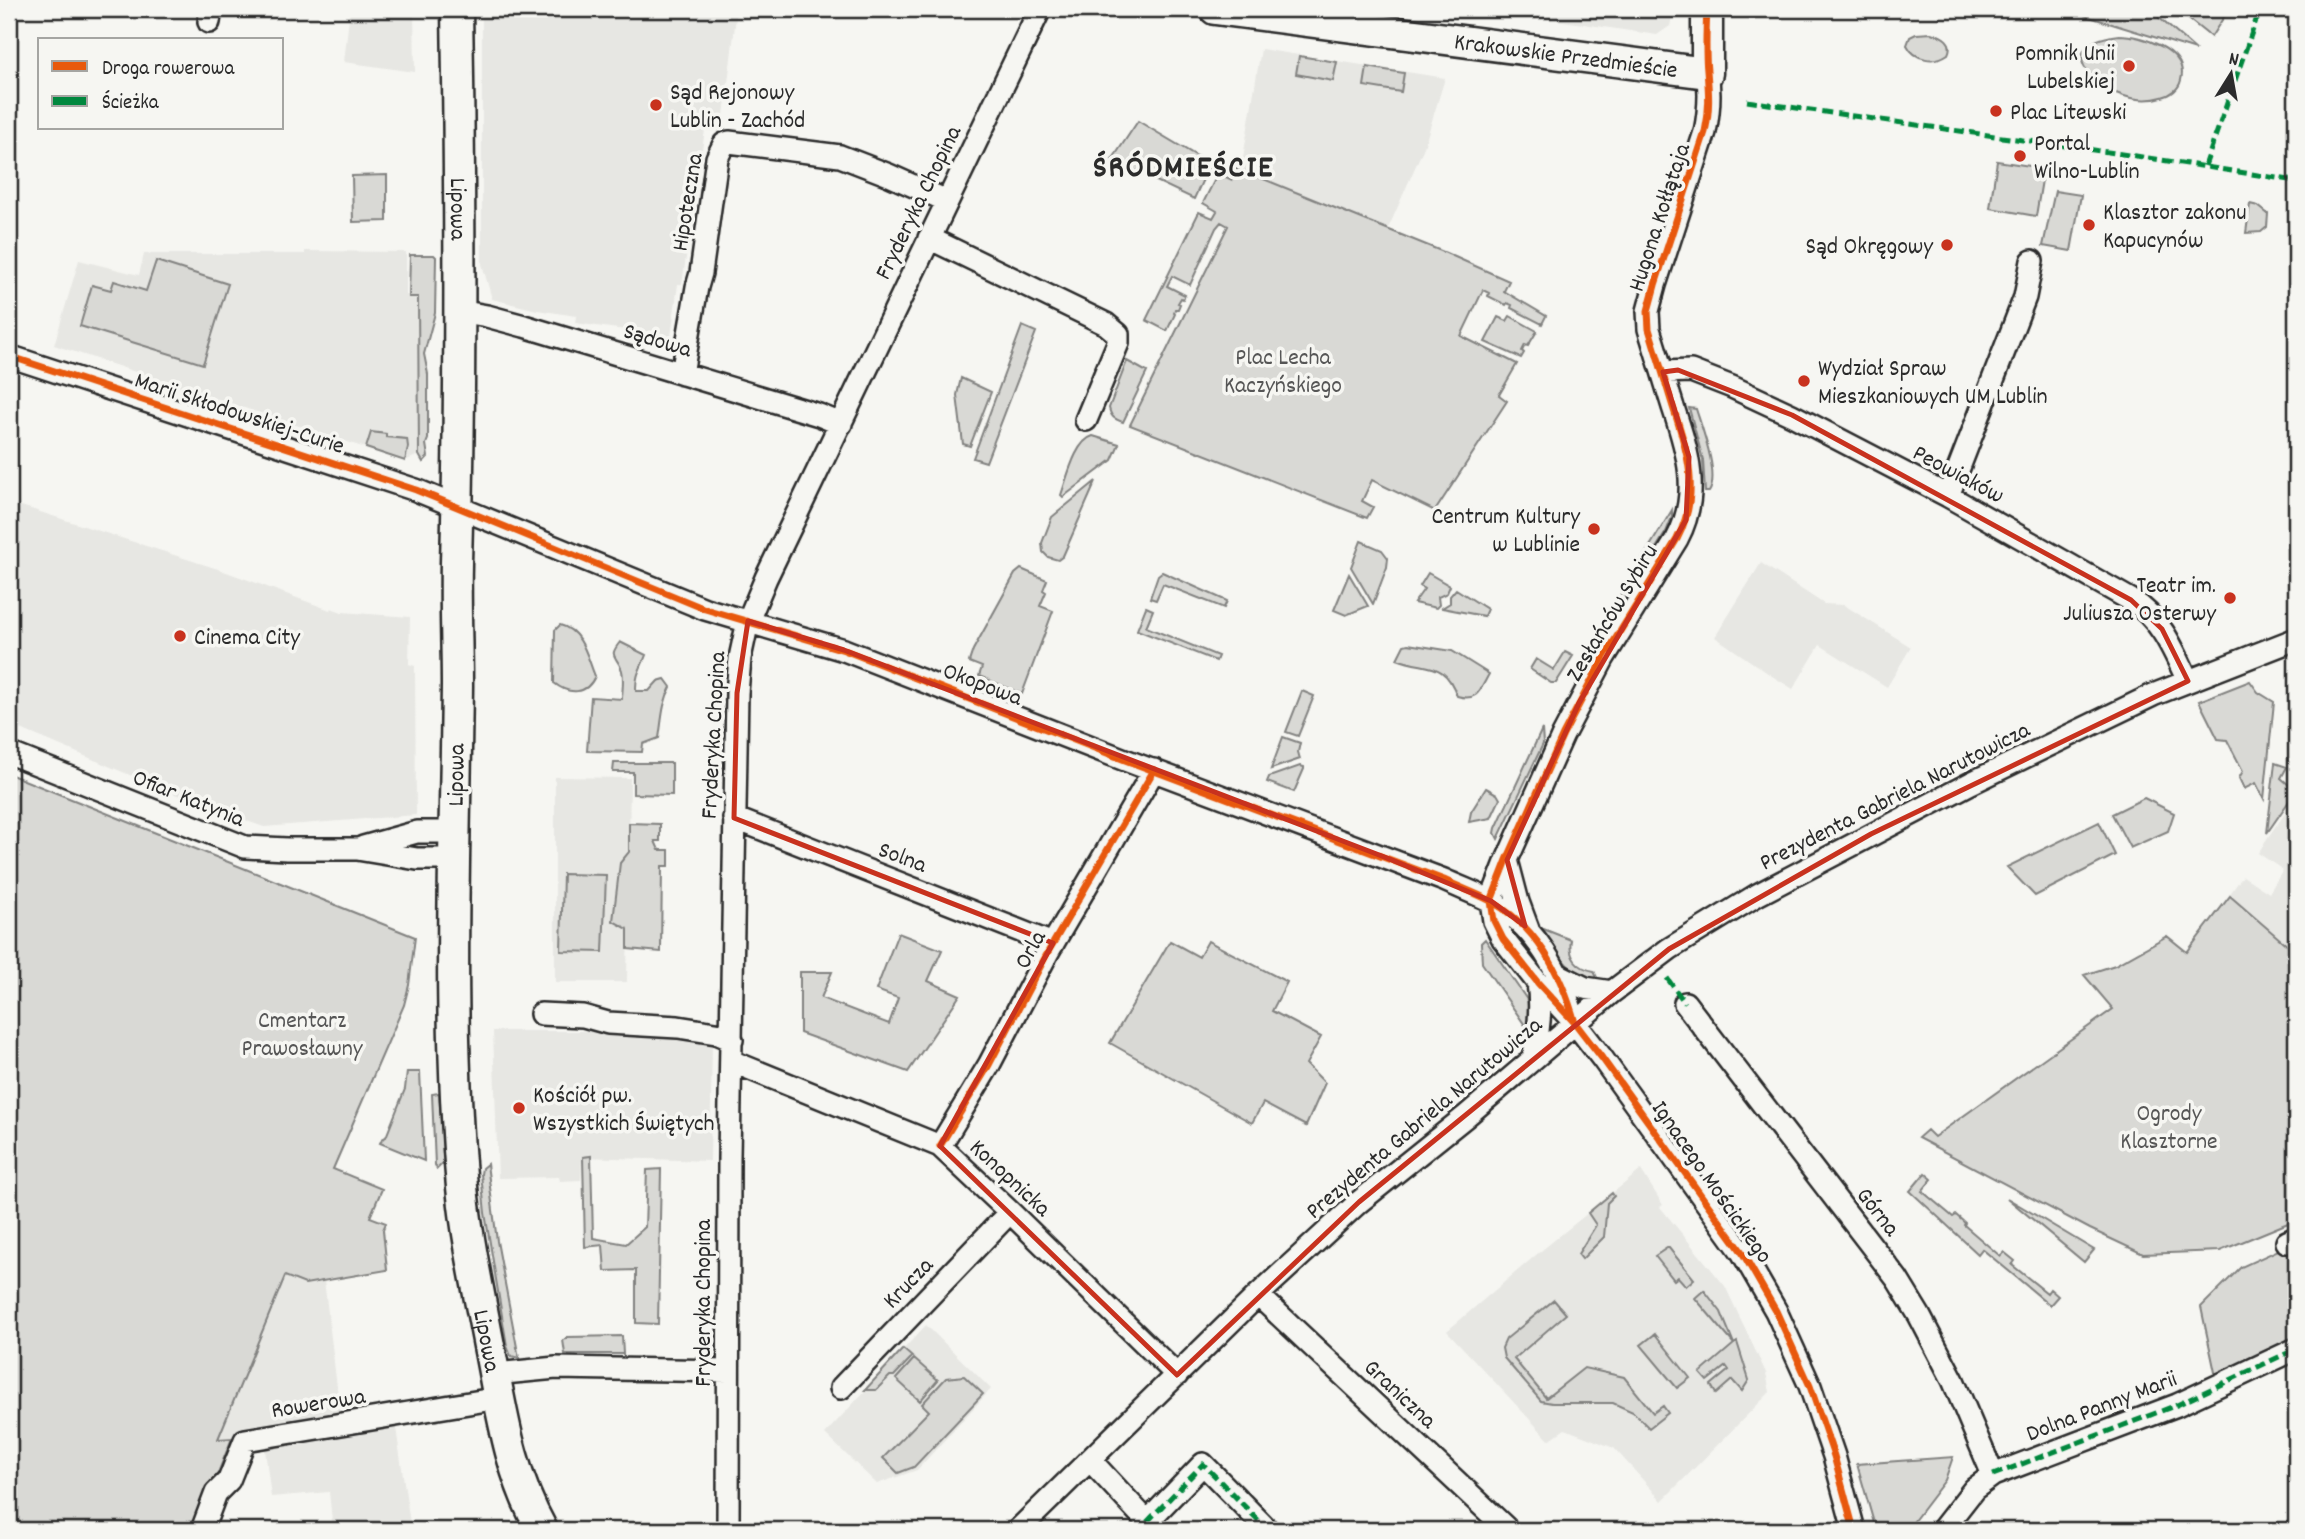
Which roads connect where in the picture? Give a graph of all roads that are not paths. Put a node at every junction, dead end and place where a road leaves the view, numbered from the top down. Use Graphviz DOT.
graph roads {
  1 [pos="457,9"];
  2 [pos="1040,9"];
  3 [pos="1215,9"];
  4 [pos="1707,9"];
  5 [pos="1707,73"];
  6 [pos="947,201"];
  7 [pos="929,238"];
  8 [pos="2032,261"];
  9 [pos="459,311"];
  10 [pos="9,356"];
  11 [pos="1663,372"];
  12 [pos="682,374"];
  13 [pos="1086,421"];
  14 [pos="841,424"];
  15 [pos="1948,496"];
  16 [pos="458,508"];
  17 [pos="748,621"];
  18 [pos="2296,639"];
  19 [pos="2189,681"];
  20 [pos="9,753"];
  21 [pos="1154,770"];
  22 [pos="734,818"];
  23 [pos="453,845"];
  24 [pos="1507,860"];
  25 [pos="1491,901"];
  26 [pos="1528,929"];
  27 [pos="1053,944"];
  28 [pos="1559,975"];
  29 [pos="1538,983"];
  30 [pos="1612,992"];
  31 [pos="1685,1003"];
  32 [pos="541,1014"];
  33 [pos="1575,1023"];
  34 [pos="731,1050"];
  35 [pos="1533,1058"];
  36 [pos="940,1146"];
  37 [pos="1010,1212"];
  38 [pos="1258,1295"];
  39 [pos="2296,1349"];
  40 [pos="728,1371"];
  41 [pos="1177,1375"];
  42 [pos="497,1386"];
  43 [pos="841,1388"];
  44 [pos="1090,1460"];
  45 [pos="1993,1475"];
  46 [pos="1151,1526"];
  47 [pos="202,1530"];
  48 [pos="542,1530"];
  49 [pos="728,1530"];
  50 [pos="1018,1530"];
  51 [pos="1268,1530"];
  52 [pos="1508,1530"];
  53 [pos="1854,1530"];
  54 [pos="1942,1530"];
  1 -- 9 [label="street, Lipowa"];
  2 -- 6 [label="street, Fryderyka Chopina"];
  3 -- 5 [label="street, Krakowskie Przedmieście"];
  4 -- 5 [label="street"];
  5 -- 11 [label="street, Hugona Kołłątaja"];
  6 -- 7 [label="street, Fryderyka Chopina"];
  6 -- 12 [label="street, Hipoteczna"];
  7 -- 13 [label="street"];
  7 -- 14 [label="street, Fryderyka Chopina"];
  8 -- 15 [label="street"];
  9 -- 12 [label="street, Sądowa"];
  9 -- 16 [label="street, Lipowa"];
  10 -- 16 [label="street, Marii Skłodowskiej-Curie"];
  11 -- 15 [label="street, Peowiaków"];
  11 -- 24 [label="street, Zesłańców Sybiru"];
  12 -- 14 [label="street, Sądowa"];
  14 -- 17 [label="street, Fryderyka Chopina"];
  15 -- 19 [label="street, Peowiaków"];
  16 -- 17 [label="street, Okopowa"];
  16 -- 23 [label="street, Lipowa"];
  17 -- 21 [label="street, Okopowa"];
  17 -- 22 [label="street, Fryderyka Chopina"];
  18 -- 19 [label="street, Prezydenta Gabriela Narutowicza"];
  19 -- 30 [label="street, Prezydenta Gabriela Narutowicza"];
  20 -- 23 [label="street, Ofiar Katynia"];
  21 -- 25 [label="street, Okopowa"];
  21 -- 27 [label="street, Orla"];
  22 -- 27 [label="street, Solna"];
  22 -- 34 [label="street, Fryderyka Chopina"];
  23 -- 42 [label="street, Lipowa"];
  24 -- 25 [label="street, Zesłańców Sybiru"];
  24 -- 26 [label="street"];
  25 -- 26 [label="street, Okopowa"];
  25 -- 29 [label="street"];
  26 -- 28 [label="street, Okopowa"];
  27 -- 36 [label="street, Orla"];
  28 -- 30 [label="street"];
  28 -- 33 [label="street, Okopowa"];
  29 -- 33 [label="street"];
  29 -- 35 [label="street"];
  30 -- 33 [label="street, Prezydenta Gabriela Narutowicza"];
  31 -- 45 [label="street, Górna"];
  32 -- 34 [label="street, Konopnicka"];
  33 -- 35 [label="street, Prezydenta Gabriela Narutowicza"];
  33 -- 53 [label="street, Ignacego Mościckiego"];
  34 -- 36 [label="street, Konopnicka"];
  34 -- 40 [label="street, Fryderyka Chopina"];
  35 -- 38 [label="street, Prezydenta Gabriela Narutowicza"];
  36 -- 37 [label="street, Konopnicka"];
  37 -- 41 [label="street, Konopnicka"];
  37 -- 43 [label="street, Krucza"];
  38 -- 41 [label="street, Prezydenta Gabriela Narutowicza"];
  38 -- 52 [label="street, Graniczna"];
  39 -- 45 [label="street, Dolna Panny Marii"];
  40 -- 42 [label="street"];
  40 -- 49 [label="street, Fryderyka Chopina"];
  41 -- 44 [label="street, Prezydenta Gabriela Narutowicza"];
  42 -- 47 [label="street, Rowerowa"];
  42 -- 48 [label="street, Lipowa"];
  44 -- 46 [label="street"];
  44 -- 50 [label="street, Prezydenta Gabriela Narutowicza"];
  45 -- 54 [label="street, Dolna Panny Marii"];
  46 -- 51 [label="street"];
}
